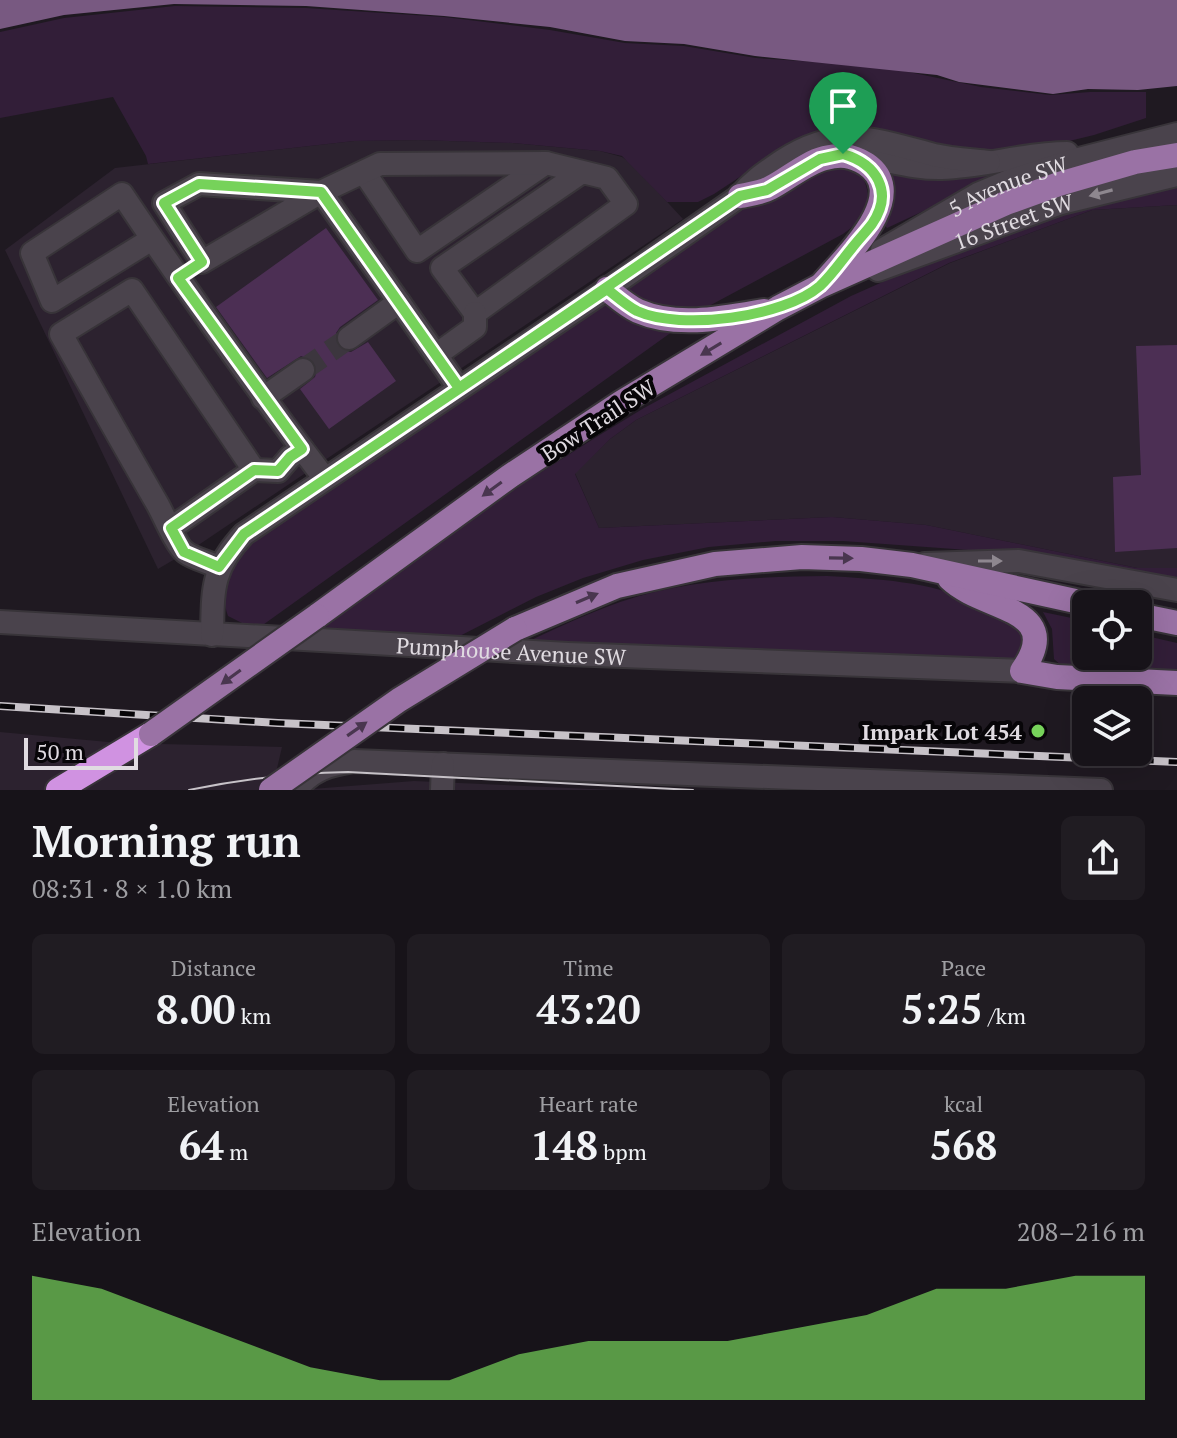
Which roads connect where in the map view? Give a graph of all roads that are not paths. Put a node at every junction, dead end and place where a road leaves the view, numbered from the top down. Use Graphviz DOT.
graph roads {
  1 [pos="1177,134"];
  2 [pos="843,154"];
  3 [pos="1092,155"];
  4 [pos="1177,155"];
  5 [pos="989,162"];
  6 [pos="546,163"];
  7 [pos="364,172"];
  8 [pos="582,172"];
  9 [pos="1177,175"];
  10 [pos="321,192"];
  11 [pos="740,196"];
  12 [pos="152,239"];
  13 [pos="202,262"];
  14 [pos="854,273"];
  15 [pos="178,278"];
  16 [pos="820,286"];
  17 [pos="607,289"];
  18 [pos="399,302"];
  19 [pos="778,308"];
  20 [pos="475,313"];
  21 [pos="349,338"];
  22 [pos="436,355"];
  23 [pos="303,370"];
  24 [pos="459,388"];
  25 [pos="263,398"];
  26 [pos="302,449"];
  27 [pos="254,470"];
  28 [pos="325,479"];
  29 [pos="171,528"];
  30 [pos="912,565"];
  31 [pos="219,567"];
  32 [pos="943,571"];
  33 [pos="1177,590"];
  34 [pos="1072,600"];
  35 [pos="1152,618"];
  36 [pos="0,622"];
  37 [pos="1177,623"];
  38 [pos="212,635"];
  39 [pos="1022,671"];
  40 [pos="1177,683"];
  41 [pos="151,734"];
  42 [pos="443,764"];
  43 [pos="646,780"];
  44 [pos="751,783"];
  45 [pos="842,784"];
  46 [pos="1010,788"];
  47 [pos="58,790"];
  48 [pos="74,790"];
  49 [pos="271,790"];
  50 [pos="296,790"];
  51 [pos="442,790"];
  52 [pos="1101,790"];
  1 -- 3 [label="street, 5 Avenue SW"];
  2 -- 5 [label="street"];
  2 -- 11 [label="main road"];
  2 -- 16 [label="main road"];
  3 -- 5 [label="street"];
  3 -- 14 [label="street, 5 Avenue SW"];
  4 -- 14 [label="main road, Bow Trail SW"];
  5 -- 11 [label="street"];
  6 -- 7 [label="street"];
  6 -- 7 [label="street"];
  6 -- 8 [label="street"];
  7 -- 10 [label="street"];
  8 -- 20 [label="street"];
  8 -- 20 [label="street"];
  9 -- 14 [label="street, 16 Street SW, one-way"];
  10 -- 13 [label="street"];
  10 -- 13 [label="street"];
  10 -- 18 [label="street"];
  11 -- 17 [label="street"];
  12 -- 12 [label="street"];
  12 -- 15 [label="street"];
  13 -- 15 [label="street"];
  14 -- 16 [label="main road, Bow Trail SW"];
  15 -- 25 [label="street"];
  16 -- 19 [label="main road, Bow Trail SW"];
  17 -- 19 [label="main road"];
  17 -- 24 [label="street"];
  18 -- 21 [label="street"];
  18 -- 22 [label="street"];
  19 -- 41 [label="main road, Bow Trail SW, one-way, bridge"];
  20 -- 22 [label="street"];
  22 -- 24 [label="street"];
  23 -- 25 [label="street"];
  24 -- 28 [label="street"];
  25 -- 26 [label="street"];
  26 -- 27 [label="street"];
  26 -- 28 [label="street"];
  27 -- 29 [label="street"];
  27 -- 29 [label="street"];
  28 -- 31 [label="street"];
  29 -- 31 [label="street"];
  30 -- 32 [label="main road"];
  30 -- 33 [label="street, one-way"];
  49 -- 30 [label="main road, one-way, bridge"];
  31 -- 38 [label="street"];
  32 -- 34 [label="main road"];
  32 -- 39 [label="main road"];
  35 -- 37 [label="main road"];
  36 -- 38 [label="street, Pumphouse Avenue SW"];
  38 -- 39 [label="street, Pumphouse Avenue SW"];
  39 -- 40 [label="main road"];
  41 -- 47 [label="highway"];
  41 -- 48 [label="main road, Bow Trail SW"];
  42 -- 43 [label="street"];
  42 -- 50 [label="street"];
  42 -- 51 [label="street"];
  43 -- 44 [label="street"];
  44 -- 45 [label="street"];
  45 -- 46 [label="street"];
  46 -- 52 [label="street"];
}
